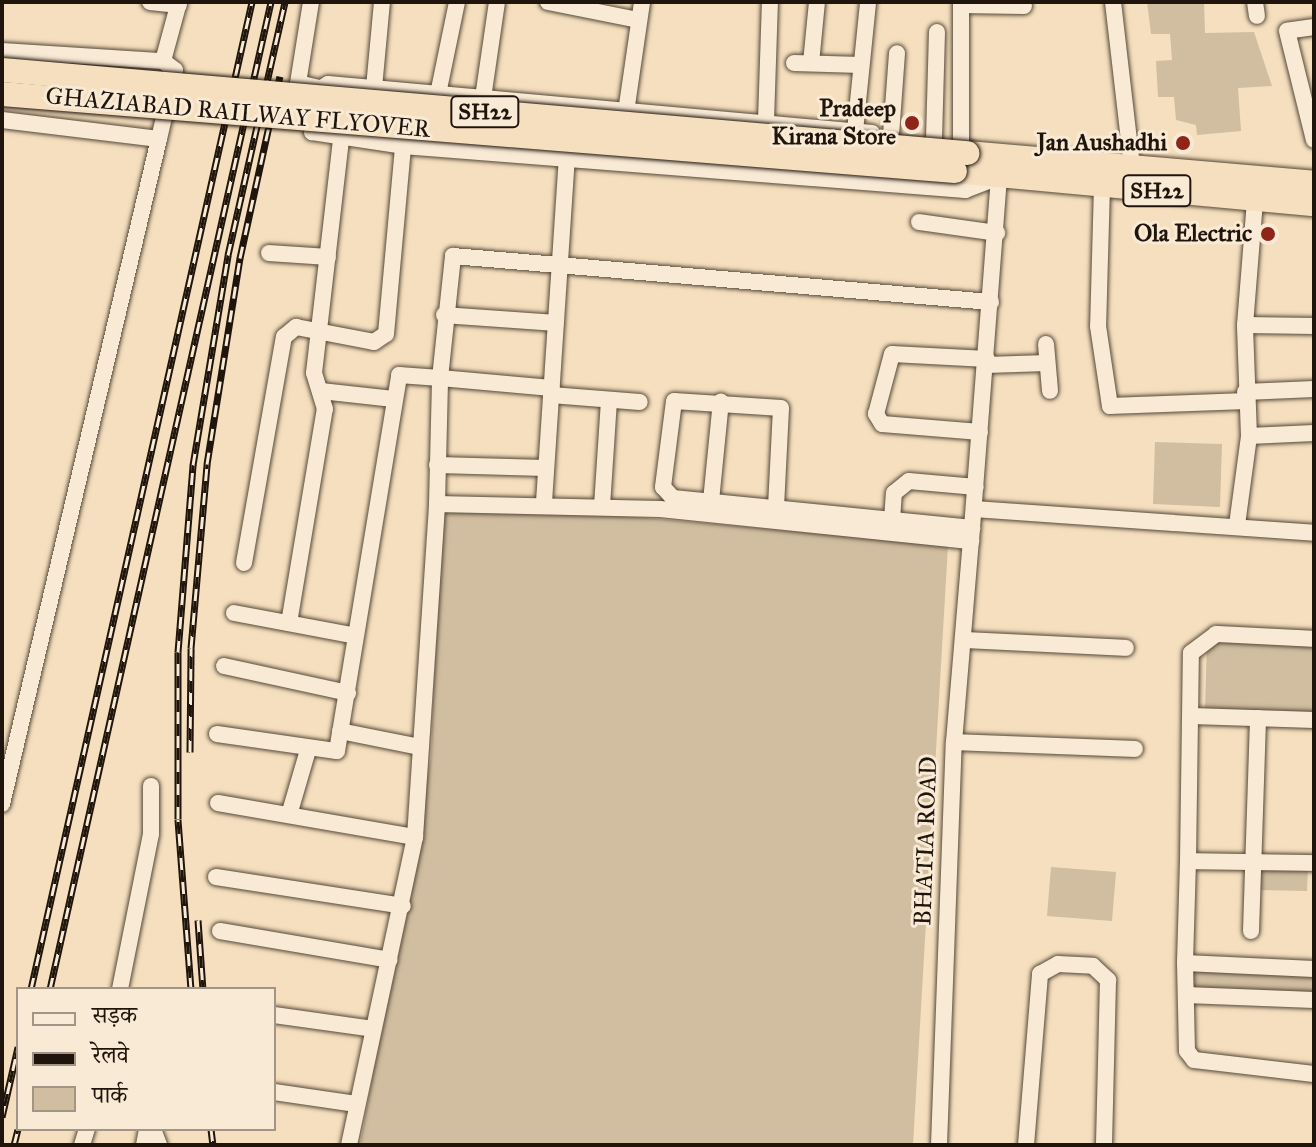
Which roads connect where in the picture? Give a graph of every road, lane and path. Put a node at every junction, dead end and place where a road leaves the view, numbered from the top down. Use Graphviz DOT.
graph roads {
  1 [pos="150,2"];
  2 [pos="311,2"];
  3 [pos="382,2"];
  4 [pos="457,2"];
  5 [pos="497,2"];
  6 [pos="548,2"];
  7 [pos="642,2"];
  8 [pos="770,2"];
  9 [pos="817,2"];
  10 [pos="868,2"];
  11 [pos="1113,2"];
  12 [pos="179,4"];
  13 [pos="961,4"];
  14 [pos="1024,6"];
  15 [pos="638,20"];
  16 [pos="1314,27"];
  17 [pos="937,32"];
  18 [pos="2,51"];
  19 [pos="897,53"];
  20 [pos="163,61"];
  21 [pos="861,65"];
  22 [pos="2,70"];
  23 [pos="374,88"];
  24 [pos="320,89"];
  25 [pos="2,94"];
  26 [pos="438,94"];
  27 [pos="483,98"];
  28 [pos="626,109"];
  29 [pos="2,120"];
  30 [pos="766,121"];
  31 [pos="855,131"];
  32 [pos="891,135"];
  33 [pos="159,139"];
  34 [pos="934,139"];
  35 [pos="1314,140"];
  36 [pos="341,141"];
  37 [pos="403,146"];
  38 [pos="961,155"];
  39 [pos="567,159"];
  40 [pos="617,163"];
  41 [pos="998,166"];
  42 [pos="1132,167"];
  43 [pos="1314,183"];
  44 [pos="1102,186"];
  45 [pos="1256,189"];
  46 [pos="1314,204"];
  47 [pos="919,222"];
  48 [pos="997,233"];
  49 [pos="269,253"];
  50 [pos="328,257"];
  51 [pos="560,263"];
  52 [pos="991,302"];
  53 [pos="444,315"];
  54 [pos="556,323"];
  55 [pos="1245,325"];
  56 [pos="1314,326"];
  57 [pos="320,333"];
  58 [pos="1046,344"];
  59 [pos="987,362"];
  60 [pos="1047,363"];
  61 [pos="440,378"];
  62 [pos="1314,389"];
  63 [pos="321,391"];
  64 [pos="552,391"];
  65 [pos="1050,391"];
  66 [pos="1246,397"];
  67 [pos="394,399"];
  68 [pos="609,400"];
  69 [pos="721,401"];
  70 [pos="640,402"];
  71 [pos="980,432"];
  72 [pos="1314,433"];
  73 [pos="1249,436"];
  74 [pos="437,465"];
  75 [pos="546,468"];
  76 [pos="976,487"];
  77 [pos="711,501"];
  78 [pos="544,502"];
  79 [pos="437,504"];
  80 [pos="602,506"];
  81 [pos="776,507"];
  82 [pos="974,509"];
  83 [pos="892,520"];
  84 [pos="1237,525"];
  85 [pos="1314,533"];
  86 [pos="972,534"];
  87 [pos="244,563"];
  88 [pos="234,613"];
  89 [pos="289,623"];
  90 [pos="352,635"];
  91 [pos="1314,639"];
  92 [pos="963,640"];
  93 [pos="1126,648"];
  94 [pos="224,666"];
  95 [pos="348,693"];
  96 [pos="1192,716"];
  97 [pos="1258,718"];
  98 [pos="1314,720"];
  99 [pos="340,731"];
  100 [pos="217,734"];
  101 [pos="954,742"];
  102 [pos="420,747"];
  103 [pos="1135,749"];
  104 [pos="308,750"];
  105 [pos="151,786"];
  106 [pos="218,803"];
  107 [pos="2,804"];
  108 [pos="289,815"];
  109 [pos="415,837"];
  110 [pos="1188,861"];
  111 [pos="1254,862"];
  112 [pos="1314,863"];
  113 [pos="216,877"];
  114 [pos="403,906"];
  115 [pos="220,931"];
  116 [pos="1251,931"];
  117 [pos="390,960"];
  118 [pos="1185,963"];
  119 [pos="1314,969"];
  120 [pos="120,987"];
  121 [pos="1186,995"];
  122 [pos="1314,1000"];
  123 [pos="276,1015"];
  124 [pos="373,1029"];
  125 [pos="1314,1074"];
  126 [pos="276,1092"];
  127 [pos="356,1104"];
  128 [pos="349,1145"];
  129 [pos="939,1145"];
  130 [pos="1026,1145"];
  131 [pos="1104,1145"];
  1 -- 12 [label="street"];
  2 -- 24 [label="street"];
  3 -- 23 [label="street"];
  4 -- 26 [label="street"];
  5 -- 27 [label="street"];
  6 -- 15 [label="street"];
  7 -- 15 [label="street"];
  8 -- 30 [label="street"];
  9 -- 21 [label="street"];
  10 -- 21 [label="street"];
  11 -- 42 [label="street"];
  12 -- 20 [label="street"];
  13 -- 14 [label="street"];
  13 -- 38 [label="street"];
  15 -- 28 [label="street"];
  16 -- 35 [label="street"];
  17 -- 34 [label="street"];
  18 -- 20 [label="street"];
  19 -- 32 [label="street"];
  20 -- 33 [label="street"];
  21 -- 31 [label="street"];
  22 -- 38 [label="highway, GHAZIABAD RAILWAY FLYOVER / SH22, bridge"];
  23 -- 24 [label="street"];
  23 -- 26 [label="street"];
  24 -- 36 [label="street"];
  25 -- 38 [label="highway, GHAZIABAD RAILWAY FLYOVER / SH22, bridge"];
  26 -- 27 [label="street"];
  27 -- 28 [label="street"];
  28 -- 30 [label="street"];
  28 -- 40 [label="street"];
  29 -- 33 [label="street"];
  30 -- 31 [label="street"];
  31 -- 32 [label="street"];
  32 -- 34 [label="street"];
  33 -- 107 [label="street"];
  34 -- 38 [label="street"];
  36 -- 37 [label="street"];
  36 -- 50 [label="street"];
  37 -- 39 [label="street"];
  37 -- 57 [label="street"];
  38 -- 41 [label="highway, GHAZIABAD RAILWAY FLYOVER / SH22"];
  39 -- 40 [label="street"];
  39 -- 51 [label="street"];
  40 -- 41 [label="street"];
  41 -- 42 [label="highway, SH22"];
  41 -- 44 [label="highway, SH22"];
  41 -- 48 [label="street, BHATIA ROAD"];
  42 -- 45 [label="highway, SH22"];
  43 -- 45 [label="highway, SH22"];
  44 -- 45 [label="highway, SH22"];
  44 -- 66 [label="street"];
  45 -- 46 [label="highway, SH22"];
  45 -- 55 [label="street"];
  47 -- 48 [label="street"];
  48 -- 52 [label="street, BHATIA ROAD"];
  49 -- 50 [label="street"];
  50 -- 57 [label="street"];
  51 -- 52 [label="street"];
  51 -- 53 [label="street"];
  51 -- 54 [label="street"];
  52 -- 59 [label="street, BHATIA ROAD"];
  53 -- 54 [label="street"];
  53 -- 61 [label="street"];
  54 -- 64 [label="street"];
  55 -- 56 [label="street"];
  55 -- 66 [label="street"];
  57 -- 63 [label="street"];
  57 -- 87 [label="street"];
  58 -- 60 [label="street"];
  59 -- 60 [label="street"];
  59 -- 71 [label="street, BHATIA ROAD"];
  59 -- 71 [label="street"];
  60 -- 65 [label="street"];
  61 -- 64 [label="street"];
  61 -- 67 [label="street"];
  61 -- 74 [label="street"];
  62 -- 66 [label="street"];
  63 -- 67 [label="street"];
  63 -- 89 [label="street"];
  64 -- 68 [label="street"];
  64 -- 75 [label="street"];
  66 -- 73 [label="street"];
  67 -- 90 [label="street"];
  68 -- 70 [label="street"];
  68 -- 80 [label="street"];
  69 -- 77 [label="street"];
  69 -- 77 [label="street"];
  69 -- 81 [label="street"];
  71 -- 76 [label="street, BHATIA ROAD"];
  72 -- 73 [label="street"];
  73 -- 84 [label="street"];
  74 -- 75 [label="street"];
  74 -- 79 [label="street"];
  75 -- 78 [label="street"];
  76 -- 82 [label="street, BHATIA ROAD"];
  76 -- 83 [label="street"];
  77 -- 81 [label="street"];
  78 -- 79 [label="street"];
  78 -- 80 [label="street"];
  79 -- 102 [label="street"];
  80 -- 86 [label="street"];
  81 -- 83 [label="street"];
  82 -- 84 [label="street"];
  82 -- 86 [label="street, BHATIA ROAD"];
  83 -- 86 [label="street"];
  84 -- 85 [label="street"];
  86 -- 92 [label="street, BHATIA ROAD"];
  88 -- 89 [label="street"];
  89 -- 90 [label="street"];
  90 -- 95 [label="street"];
  91 -- 96 [label="street"];
  92 -- 93 [label="street"];
  92 -- 101 [label="street, BHATIA ROAD"];
  94 -- 95 [label="street"];
  95 -- 99 [label="street"];
  96 -- 97 [label="street"];
  96 -- 110 [label="street"];
  97 -- 98 [label="street"];
  97 -- 111 [label="street"];
  99 -- 102 [label="street"];
  99 -- 104 [label="street"];
  100 -- 104 [label="street"];
  101 -- 103 [label="street"];
  101 -- 129 [label="street, BHATIA ROAD"];
  102 -- 109 [label="street"];
  104 -- 108 [label="street"];
  105 -- 120 [label="street"];
  106 -- 108 [label="street"];
  108 -- 109 [label="street"];
  109 -- 114 [label="street"];
  110 -- 111 [label="street"];
  110 -- 118 [label="street"];
  111 -- 112 [label="street"];
  111 -- 116 [label="street"];
  113 -- 114 [label="street"];
  114 -- 117 [label="street"];
  115 -- 117 [label="street"];
  117 -- 124 [label="street"];
  118 -- 119 [label="street"];
  118 -- 121 [label="street"];
  121 -- 122 [label="street"];
  121 -- 125 [label="street"];
  123 -- 124 [label="street"];
  124 -- 127 [label="street"];
  126 -- 127 [label="street"];
  127 -- 128 [label="street"];
  130 -- 131 [label="street"];
}
